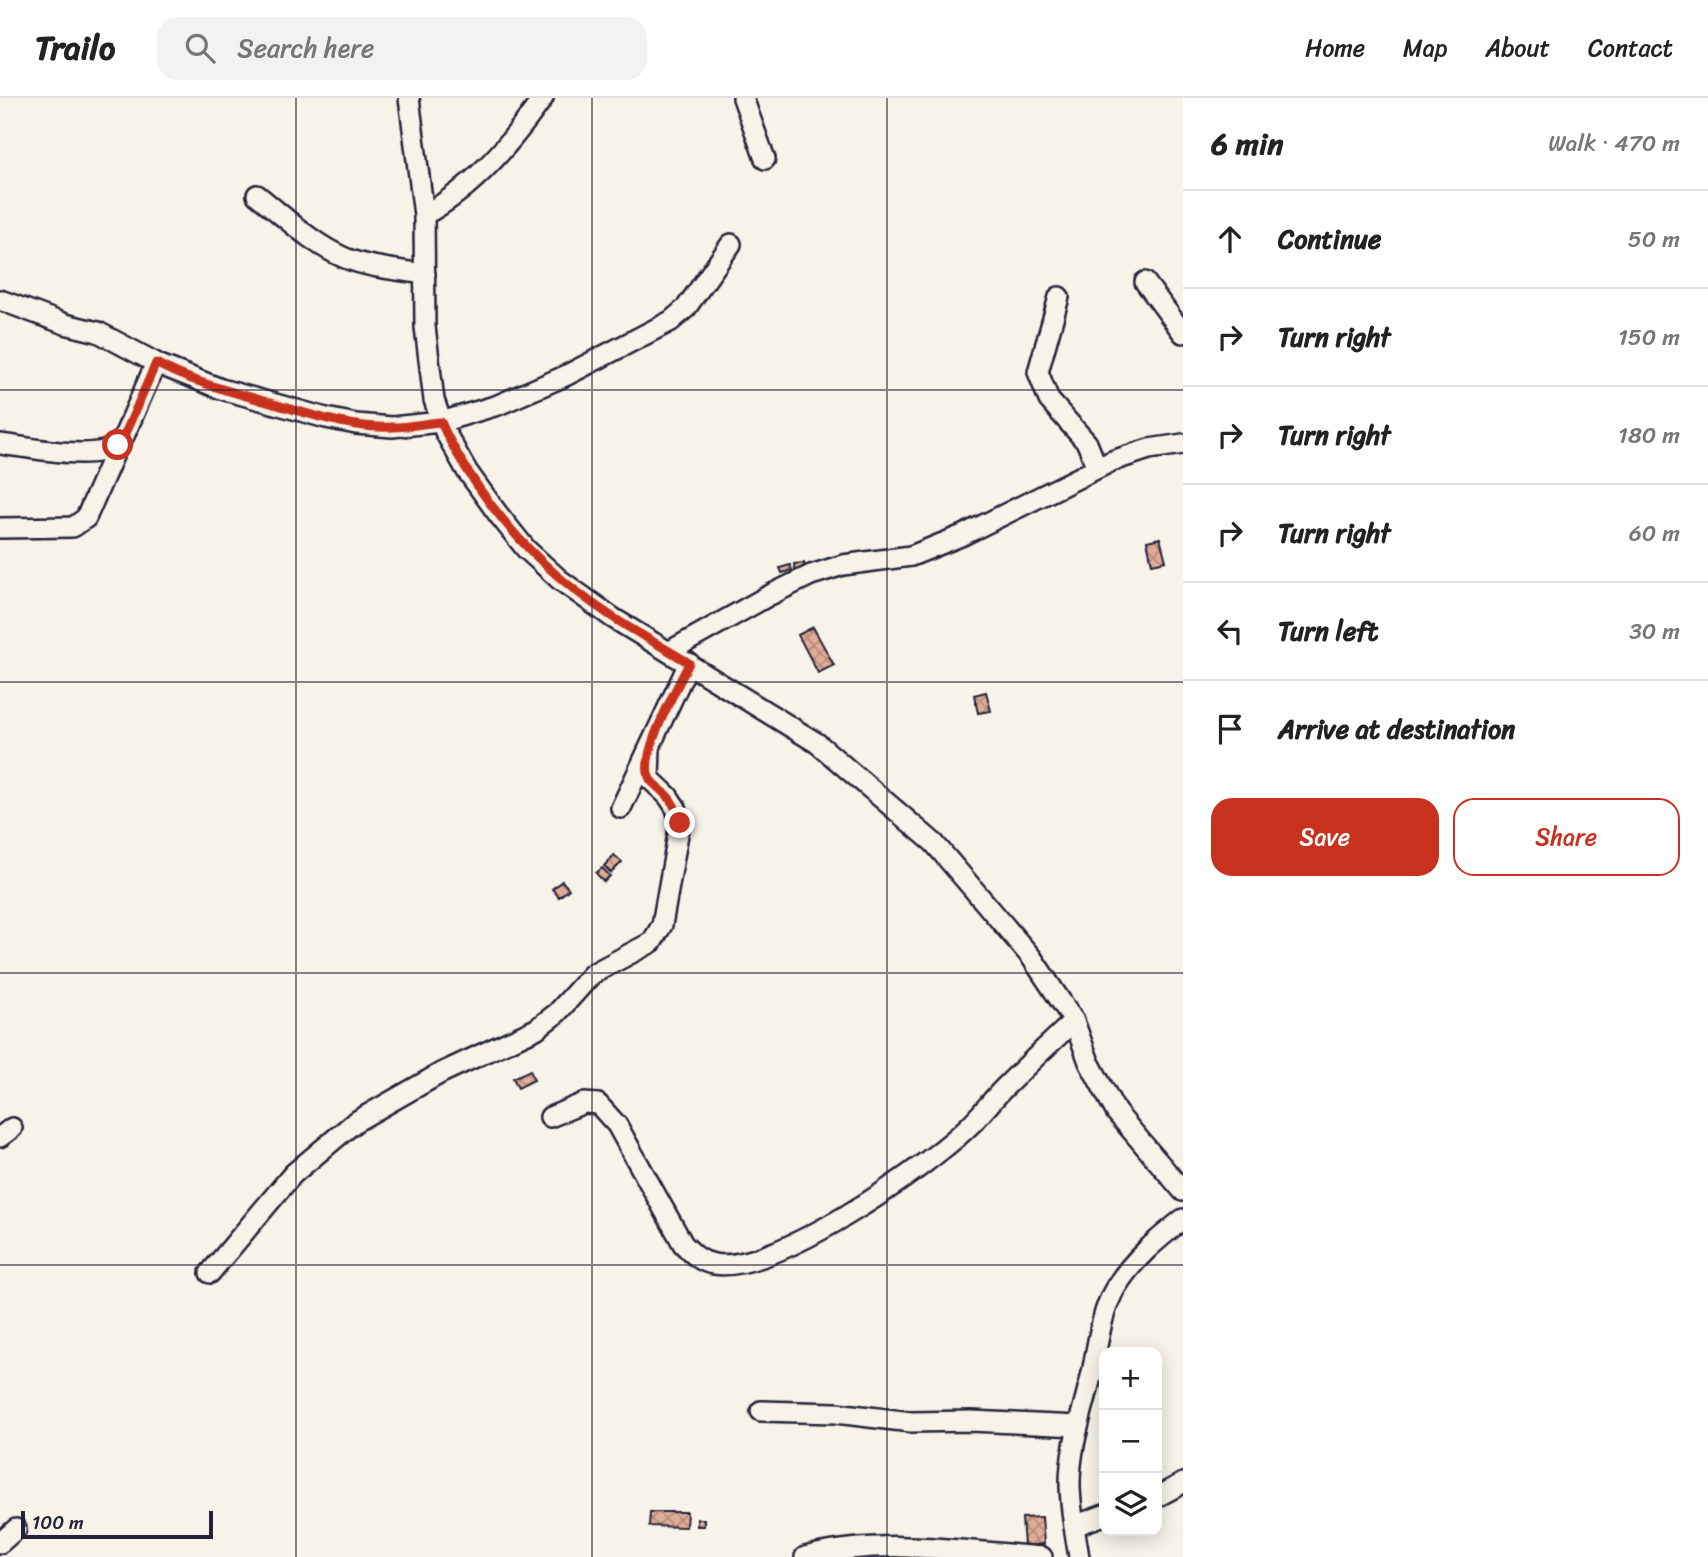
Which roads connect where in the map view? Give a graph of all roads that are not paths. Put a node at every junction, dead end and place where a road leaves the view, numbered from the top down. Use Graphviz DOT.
graph roads {
  1 [pos="410,98"];
  2 [pos="543,98"];
  3 [pos="743,98"];
  4 [pos="765,159"];
  5 [pos="257,195"];
  6 [pos="424,215"];
  7 [pos="731,244"];
  8 [pos="425,274"];
  9 [pos="1146,282"];
  10 [pos="1059,297"];
  11 [pos="0,300"];
  12 [pos="1183,332"];
  13 [pos="156,363"];
  14 [pos="441,422"];
  15 [pos="0,444"];
  16 [pos="1183,444"];
  17 [pos="118,445"];
  18 [pos="1097,468"];
  19 [pos="0,528"];
  20 [pos="670,651"];
  21 [pos="689,663"];
  22 [pos="650,748"];
  23 [pos="621,808"];
  24 [pos="1074,1021"];
  25 [pos="551,1117"];
  26 [pos="1183,1191"];
  27 [pos="1183,1219"];
  28 [pos="210,1273"];
  29 [pos="761,1411"];
  30 [pos="1078,1426"];
  31 [pos="1183,1483"];
  32 [pos="1162,1494"];
  33 [pos="1099,1517"];
  34 [pos="1074,1526"];
  35 [pos="16,1529"];
  36 [pos="0,1543"];
  37 [pos="805,1557"];
  38 [pos="1042,1557"];
  39 [pos="1079,1557"];
  1 -- 6 [label="street"];
  2 -- 6 [label="street"];
  3 -- 4 [label="street"];
  5 -- 8 [label="street"];
  6 -- 8 [label="street"];
  7 -- 14 [label="street"];
  8 -- 14 [label="street"];
  9 -- 12 [label="street"];
  10 -- 18 [label="street"];
  11 -- 13 [label="street"];
  13 -- 14 [label="street"];
  13 -- 17 [label="street"];
  14 -- 20 [label="street"];
  15 -- 17 [label="street"];
  16 -- 18 [label="street"];
  17 -- 19 [label="street"];
  18 -- 20 [label="street"];
  20 -- 21 [label="street"];
  21 -- 22 [label="street"];
  21 -- 24 [label="street"];
  22 -- 23 [label="street"];
  22 -- 28 [label="street"];
  24 -- 25 [label="street"];
  24 -- 26 [label="street"];
  27 -- 30 [label="street"];
  29 -- 30 [label="street"];
  30 -- 34 [label="street"];
  31 -- 32 [label="street"];
  33 -- 34 [label="street"];
  34 -- 39 [label="street"];
  35 -- 36 [label="street"];
  37 -- 38 [label="street"];
}
